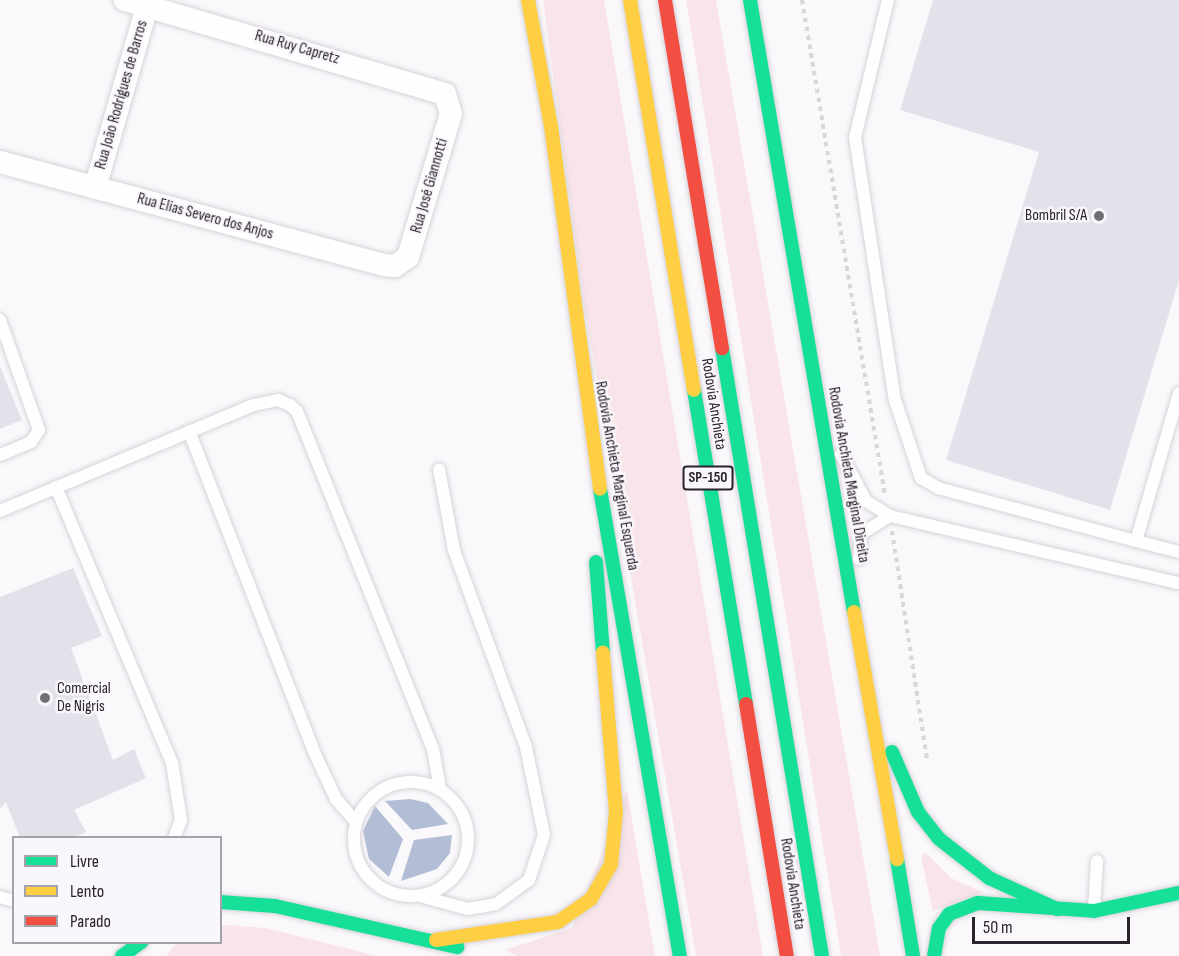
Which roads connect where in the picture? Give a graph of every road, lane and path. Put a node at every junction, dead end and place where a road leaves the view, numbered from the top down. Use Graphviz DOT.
graph roads {
  1 [pos="125,0"];
  2 [pos="528,0"];
  3 [pos="630,0"];
  4 [pos="665,0"];
  5 [pos="750,0"];
  6 [pos="802,0"];
  7 [pos="888,0"];
  8 [pos="148,3"];
  9 [pos="451,114"];
  10 [pos="0,162"];
  11 [pos="95,188"];
  12 [pos="408,257"];
  13 [pos="0,320"];
  14 [pos="581,378"];
  15 [pos="1179,393"];
  16 [pos="817,394"];
  17 [pos="189,431"];
  18 [pos="0,455"];
  19 [pos="439,469"];
  20 [pos="56,487"];
  21 [pos="0,511"];
  22 [pos="890,516"];
  23 [pos="1136,541"];
  24 [pos="1179,552"];
  25 [pos="1179,584"];
  26 [pos="863,653"];
  27 [pos="872,704"];
  28 [pos="927,765"];
  29 [pos="440,789"];
  30 [pos="356,822"];
  31 [pos="174,836"];
  32 [pos="1097,861"];
  33 [pos="1179,893"];
  34 [pos="420,896"];
  35 [pos="222,902"];
  36 [pos="1057,909"];
  37 [pos="1094,911"];
  38 [pos="436,940"];
  39 [pos="138,944"];
  40 [pos="478,953"];
  41 [pos="124,955"];
  42 [pos="680,956"];
  43 [pos="787,956"];
  44 [pos="822,956"];
  45 [pos="913,956"];
  46 [pos="934,956"];
  1 -- 8 [label="street, Rua Ruy Capretz"];
  2 -- 14 [label="highway, Rodovia Anchieta Marginal Esquerda"];
  3 -- 43 [label="highway, Rodovia Anchieta / SP-150"];
  4 -- 44 [label="highway, Rodovia Anchieta / SP-150"];
  5 -- 16 [label="highway, Rodovia Anchieta Marginal Direita"];
  6 -- 22 [label="path"];
  7 -- 23 [label="lane"];
  8 -- 9 [label="street, Rua Ruy Capretz"];
  8 -- 11 [label="street, Rua João Rodrigues de Barros"];
  9 -- 12 [label="street, Rua José Giannotti"];
  10 -- 11 [label="street, Rua Elias Severo dos Anjos"];
  11 -- 12 [label="street, Rua Elias Severo dos Anjos"];
  13 -- 18 [label="lane"];
  14 -- 38 [label="highway"];
  14 -- 42 [label="highway, Rodovia Anchieta Marginal Esquerda"];
  15 -- 23 [label="lane"];
  16 -- 22 [label="lane"];
  16 -- 26 [label="highway, Rodovia Anchieta Marginal Direita"];
  17 -- 20 [label="lane"];
  17 -- 29 [label="lane"];
  17 -- 30 [label="lane"];
  19 -- 34 [label="lane"];
  20 -- 21 [label="lane"];
  20 -- 31 [label="lane"];
  22 -- 25 [label="lane"];
  22 -- 26 [label="lane"];
  22 -- 28 [label="path"];
  23 -- 24 [label="lane"];
  26 -- 27 [label="highway, Rodovia Anchieta Marginal Direita"];
  27 -- 36 [label="highway"];
  27 -- 45 [label="highway, Rodovia Anchieta Marginal Direita"];
  29 -- 30 [label="lane"];
  29 -- 34 [label="lane"];
  30 -- 34 [label="lane"];
  32 -- 37 [label="lane"];
  33 -- 37 [label="highway"];
  35 -- 38 [label="highway"];
  36 -- 37 [label="highway"];
  36 -- 46 [label="highway"];
  38 -- 40 [label="highway"];
  39 -- 41 [label="highway"];
}
